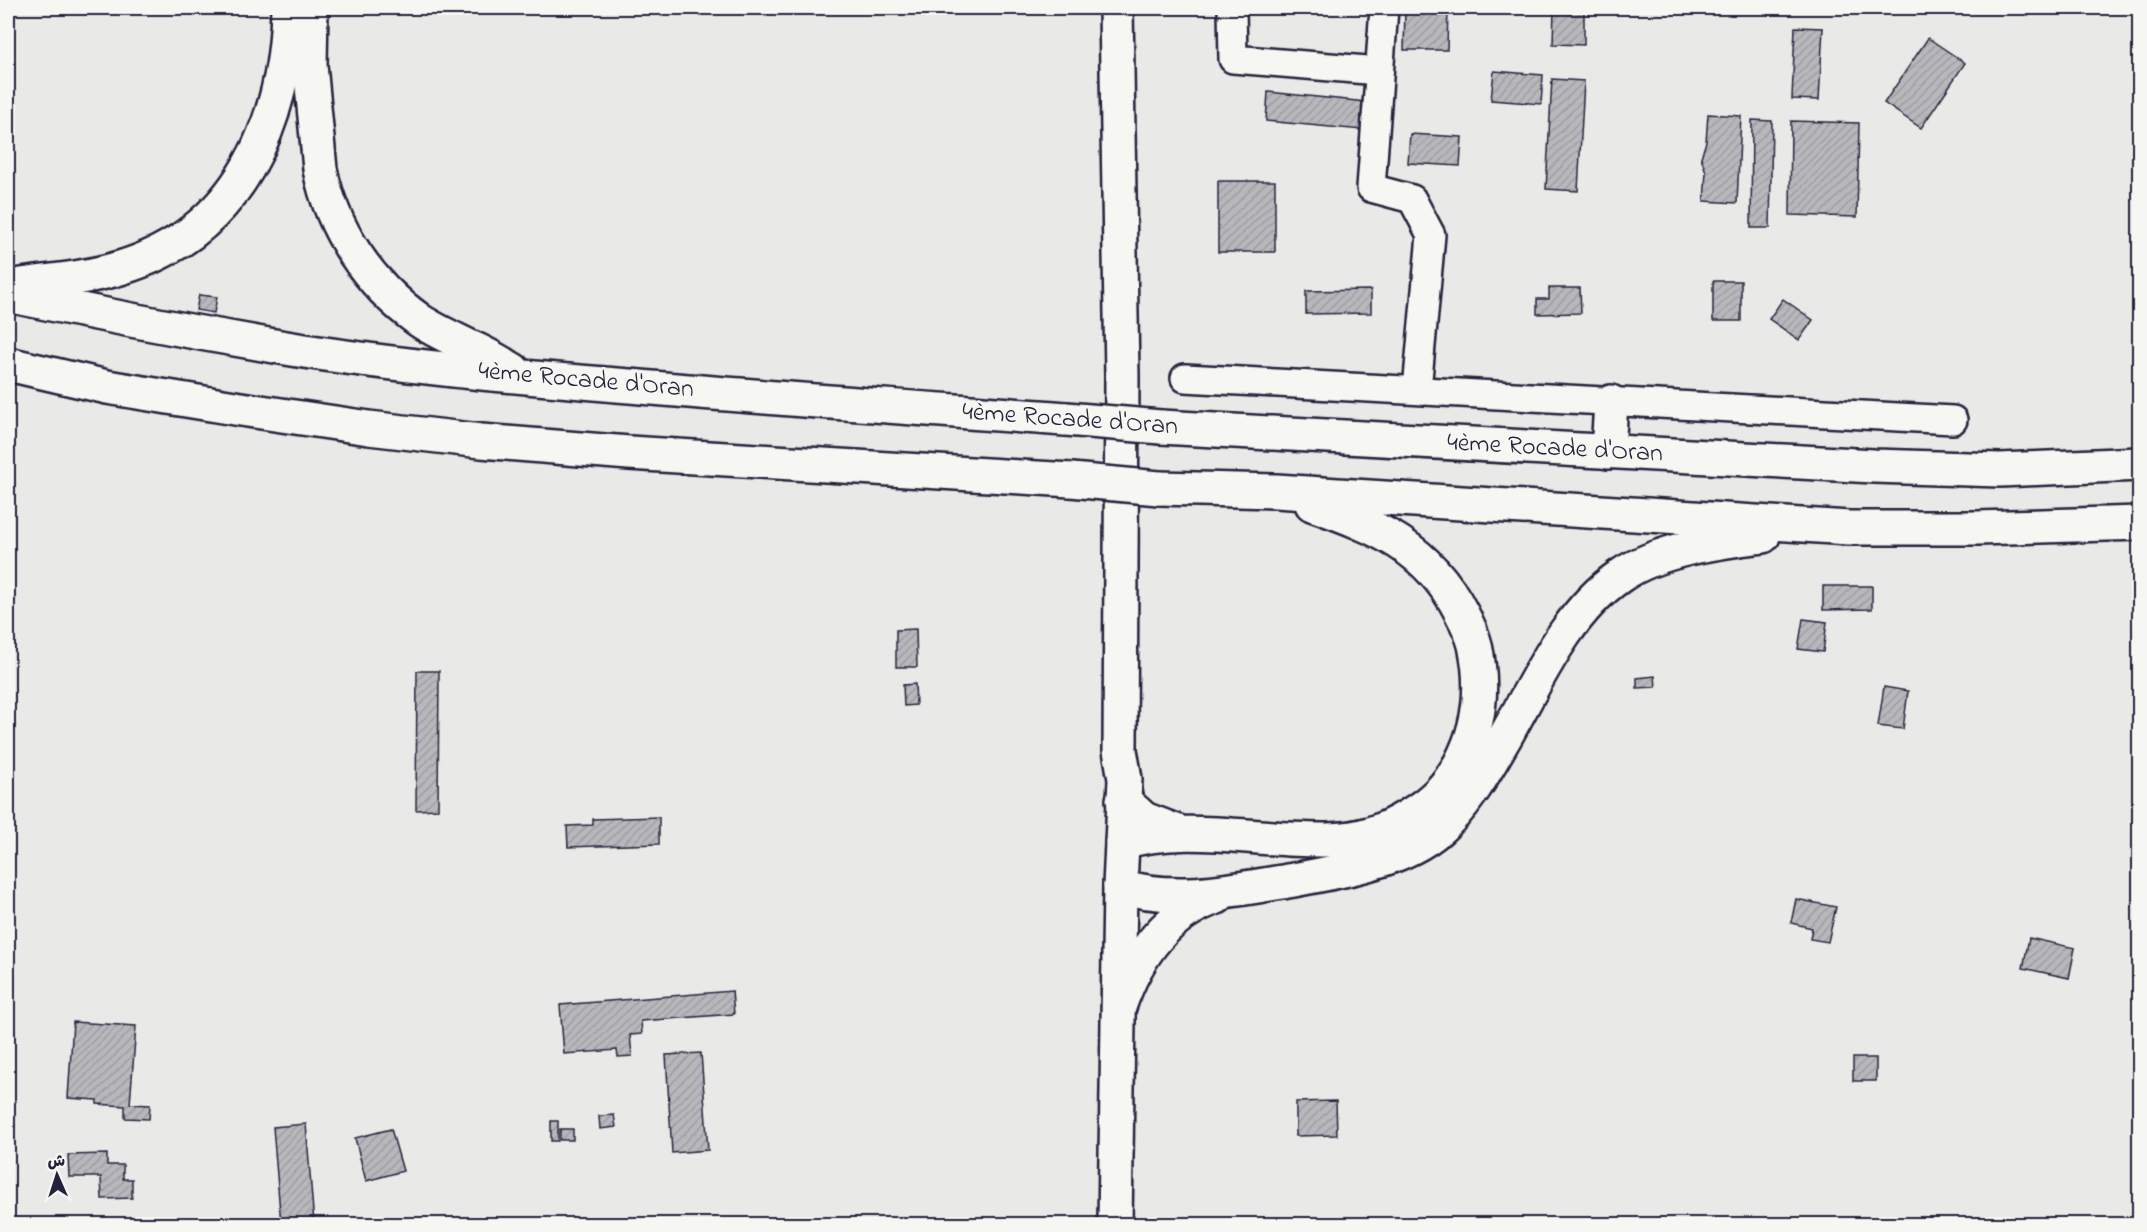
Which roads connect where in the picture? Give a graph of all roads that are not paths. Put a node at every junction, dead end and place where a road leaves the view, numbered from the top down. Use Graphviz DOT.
graph roads {
  1 [pos="288,8"];
  2 [pos="311,8"];
  3 [pos="1116,8"];
  4 [pos="1137,8"];
  5 [pos="1232,8"];
  6 [pos="1384,8"];
  7 [pos="1379,71"];
  8 [pos="8,287"];
  9 [pos="8,295"];
  10 [pos="8,364"];
  11 [pos="525,377"];
  12 [pos="1185,378"];
  13 [pos="1417,390"];
  14 [pos="1611,402"];
  15 [pos="1953,420"];
  16 [pos="1608,452"];
  17 [pos="2139,464"];
  18 [pos="1276,491"];
  19 [pos="2139,523"];
  20 [pos="1849,528"];
  21 [pos="1124,790"];
  22 [pos="1180,832"];
  23 [pos="1122,842"];
  24 [pos="1120,886"];
  25 [pos="1236,890"];
  26 [pos="1119,1007"];
  27 [pos="1115,1224"];
  1 -- 8 [label="main road"];
  2 -- 11 [label="main road"];
  3 -- 21 [label="main road"];
  4 -- 21 [label="main road"];
  5 -- 7 [label="lane"];
  6 -- 7 [label="lane"];
  7 -- 13 [label="lane"];
  9 -- 11 [label="main road, 4ème Rocade d'Oran"];
  10 -- 18 [label="main road, bridge"];
  11 -- 16 [label="main road, 4ème Rocade d'Oran, bridge"];
  12 -- 13 [label="lane"];
  13 -- 14 [label="lane"];
  14 -- 15 [label="lane"];
  14 -- 16 [label="main road"];
  16 -- 17 [label="main road, 4ème Rocade d'Oran"];
  18 -- 20 [label="main road"];
  18 -- 22 [label="main road"];
  19 -- 20 [label="main road"];
  20 -- 25 [label="main road"];
  21 -- 22 [label="main road"];
  21 -- 23 [label="main road"];
  22 -- 23 [label="main road"];
  23 -- 24 [label="main road"];
  24 -- 25 [label="main road"];
  24 -- 26 [label="main road"];
  25 -- 26 [label="main road"];
  26 -- 27 [label="main road"];
}
